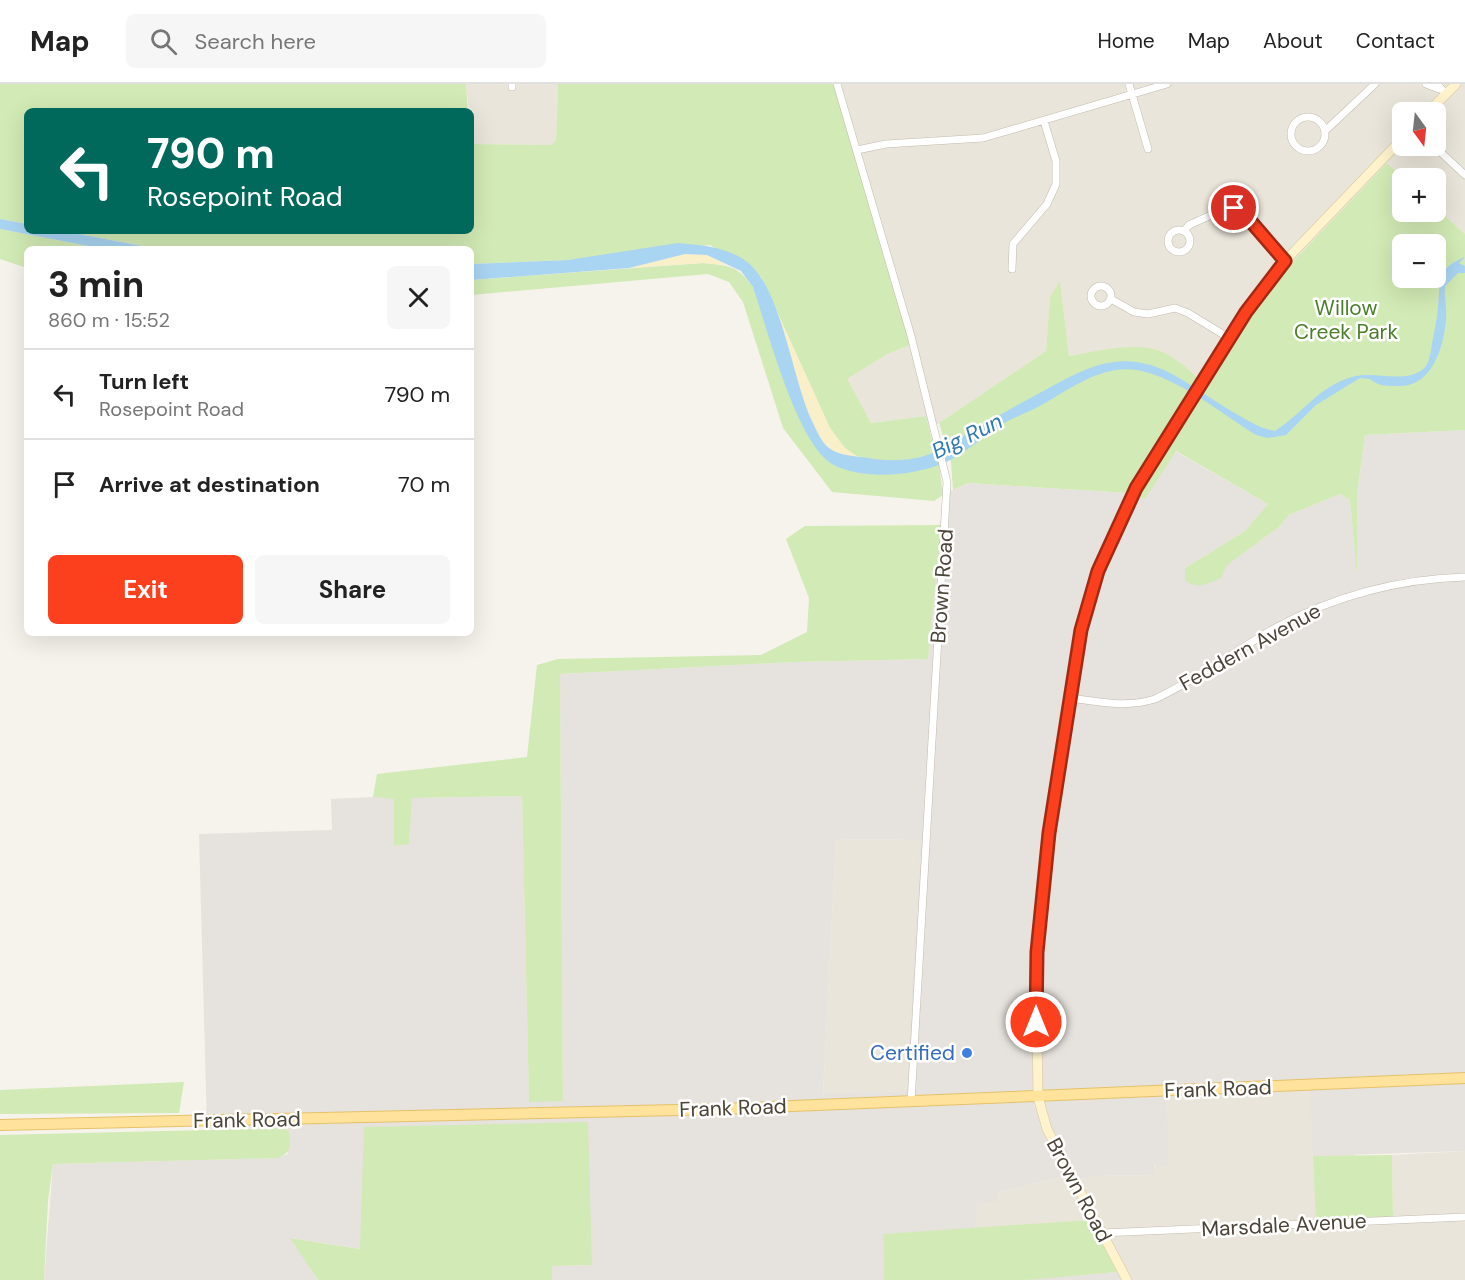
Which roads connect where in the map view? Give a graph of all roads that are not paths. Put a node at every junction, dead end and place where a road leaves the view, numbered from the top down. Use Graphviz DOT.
graph roads {
  1 [pos="837,84"];
  2 [pos="1129,84"];
  3 [pos="1167,84"];
  4 [pos="1375,84"];
  5 [pos="1426,84"];
  6 [pos="1456,84"];
  7 [pos="1440,89"];
  8 [pos="1132,96"];
  9 [pos="1044,121"];
  10 [pos="1325,131"];
  11 [pos="1148,148"];
  12 [pos="1392,149"];
  13 [pos="857,150"];
  14 [pos="1445,156"];
  15 [pos="1465,175"];
  16 [pos="1184,231"];
  17 [pos="1285,261"];
  18 [pos="1012,269"];
  19 [pos="1111,299"];
  20 [pos="1229,338"];
  21 [pos="1465,577"];
  22 [pos="1070,698"];
  23 [pos="1465,1078"];
  24 [pos="1038,1097"];
  25 [pos="911,1102"];
  26 [pos="0,1125"];
  27 [pos="1465,1217"];
  28 [pos="1102,1233"];
  29 [pos="1127,1280"];
  1 -- 13 [label="street, Brown Road"];
  2 -- 8 [label="street"];
  3 -- 8 [label="street"];
  4 -- 10 [label="street"];
  5 -- 7 [label="street"];
  6 -- 7 [label="main road"];
  8 -- 9 [label="street"];
  8 -- 11 [label="street"];
  9 -- 13 [label="street"];
  9 -- 18 [label="street"];
  10 -- 10 [label="street"];
  12 -- 17 [label="main road, Brown Road"];
  13 -- 25 [label="street, Brown Road"];
  14 -- 15 [label="street"];
  16 -- 17 [label="street"];
  17 -- 20 [label="main road, Brown Road"];
  19 -- 20 [label="street"];
  20 -- 22 [label="main road, Brown Road"];
  21 -- 22 [label="street, Feddern Avenue"];
  22 -- 24 [label="main road, Brown Road"];
  23 -- 24 [label="main road, Frank Road"];
  24 -- 25 [label="main road, Frank Road"];
  24 -- 28 [label="main road, Brown Road"];
  25 -- 26 [label="main road, Frank Road"];
  27 -- 28 [label="street, Marsdale Avenue"];
  28 -- 29 [label="main road, Brown Road"];
}
